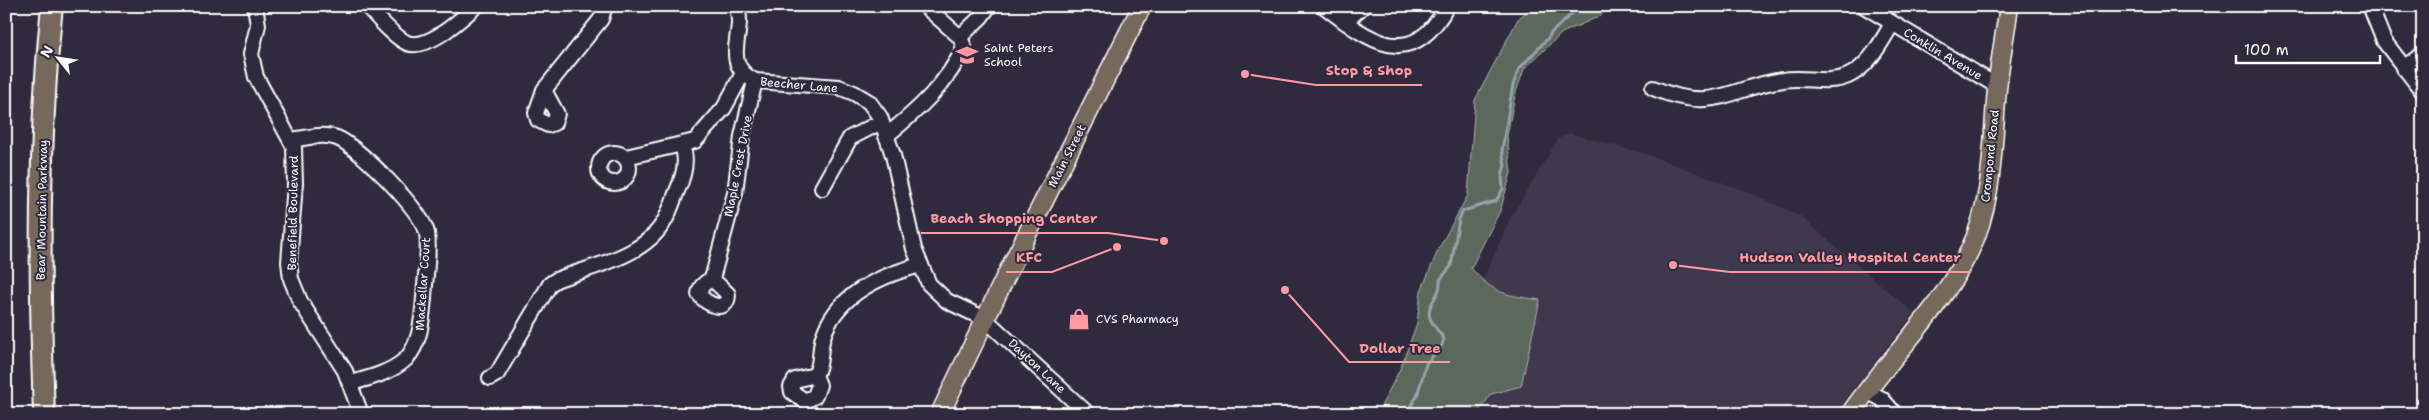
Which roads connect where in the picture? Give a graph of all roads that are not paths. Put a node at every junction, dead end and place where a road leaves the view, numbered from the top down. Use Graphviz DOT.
graph roads {
  1 [pos="40,6"];
  2 [pos="52,6"];
  3 [pos="255,6"];
  4 [pos="367,6"];
  5 [pos="476,6"];
  6 [pos="605,6"];
  7 [pos="736,6"];
  8 [pos="925,6"];
  9 [pos="989,6"];
  10 [pos="1142,6"];
  11 [pos="1324,6"];
  12 [pos="1364,6"];
  13 [pos="1447,6"];
  14 [pos="1864,6"];
  15 [pos="2009,6"];
  16 [pos="2370,6"];
  17 [pos="1345,22"];
  18 [pos="1892,24"];
  19 [pos="960,37"];
  20 [pos="2423,54"];
  21 [pos="2403,68"];
  22 [pos="749,77"];
  23 [pos="1997,86"];
  24 [pos="1653,88"];
  25 [pos="544,90"];
  26 [pos="2423,92"];
  27 [pos="881,122"];
  28 [pos="886,136"];
  29 [pos="291,140"];
  30 [pos="682,146"];
  31 [pos="626,157"];
  32 [pos="822,188"];
  33 [pos="921,265"];
  34 [pos="712,279"];
  35 [pos="985,319"];
  36 [pos="815,375"];
  37 [pos="490,378"];
  38 [pos="351,383"];
  39 [pos="1867,391"];
  40 [pos="34,414"];
  41 [pos="44,414"];
  42 [pos="361,414"];
  43 [pos="940,414"];
  44 [pos="1088,414"];
  45 [pos="1850,414"];
  46 [pos="1895,414"];
  1 -- 40 [label="highway, Bear Mountain Parkway"];
  2 -- 41 [label="highway, Bear Mountain Parkway"];
  3 -- 29 [label="street, Benefield Boulevard"];
  4 -- 5 [label="street"];
  6 -- 25 [label="street"];
  7 -- 22 [label="street"];
  8 -- 19 [label="street"];
  9 -- 19 [label="street"];
  10 -- 35 [label="main road, Main Street"];
  11 -- 17 [label="street"];
  12 -- 17 [label="street"];
  13 -- 17 [label="street"];
  14 -- 18 [label="street, Conklin Avenue"];
  15 -- 23 [label="main road, Crompond Road"];
  16 -- 21 [label="street"];
  18 -- 23 [label="street, Conklin Avenue"];
  18 -- 24 [label="street"];
  19 -- 28 [label="street"];
  20 -- 21 [label="street"];
  21 -- 26 [label="street"];
  22 -- 27 [label="street, Beecher Lane"];
  22 -- 30 [label="street, Beecher Lane"];
  22 -- 34 [label="street, Maple Crest Drive"];
  23 -- 39 [label="main road, Crompond Road"];
  27 -- 28 [label="street, Beecher Lane"];
  27 -- 32 [label="street"];
  28 -- 33 [label="street, Beecher Lane"];
  29 -- 38 [label="street, Benefield Boulevard"];
  29 -- 38 [label="street, Mackellar Court"];
  30 -- 31 [label="street, Beecher Lane"];
  30 -- 37 [label="street"];
  33 -- 35 [label="street, Beecher Lane"];
  33 -- 36 [label="street"];
  35 -- 43 [label="main road, Main Street"];
  35 -- 44 [label="street, Dayton Lane"];
  38 -- 42 [label="street, Benefield Boulevard"];
  39 -- 45 [label="main road, Crompond Road"];
  39 -- 46 [label="street"];
}
